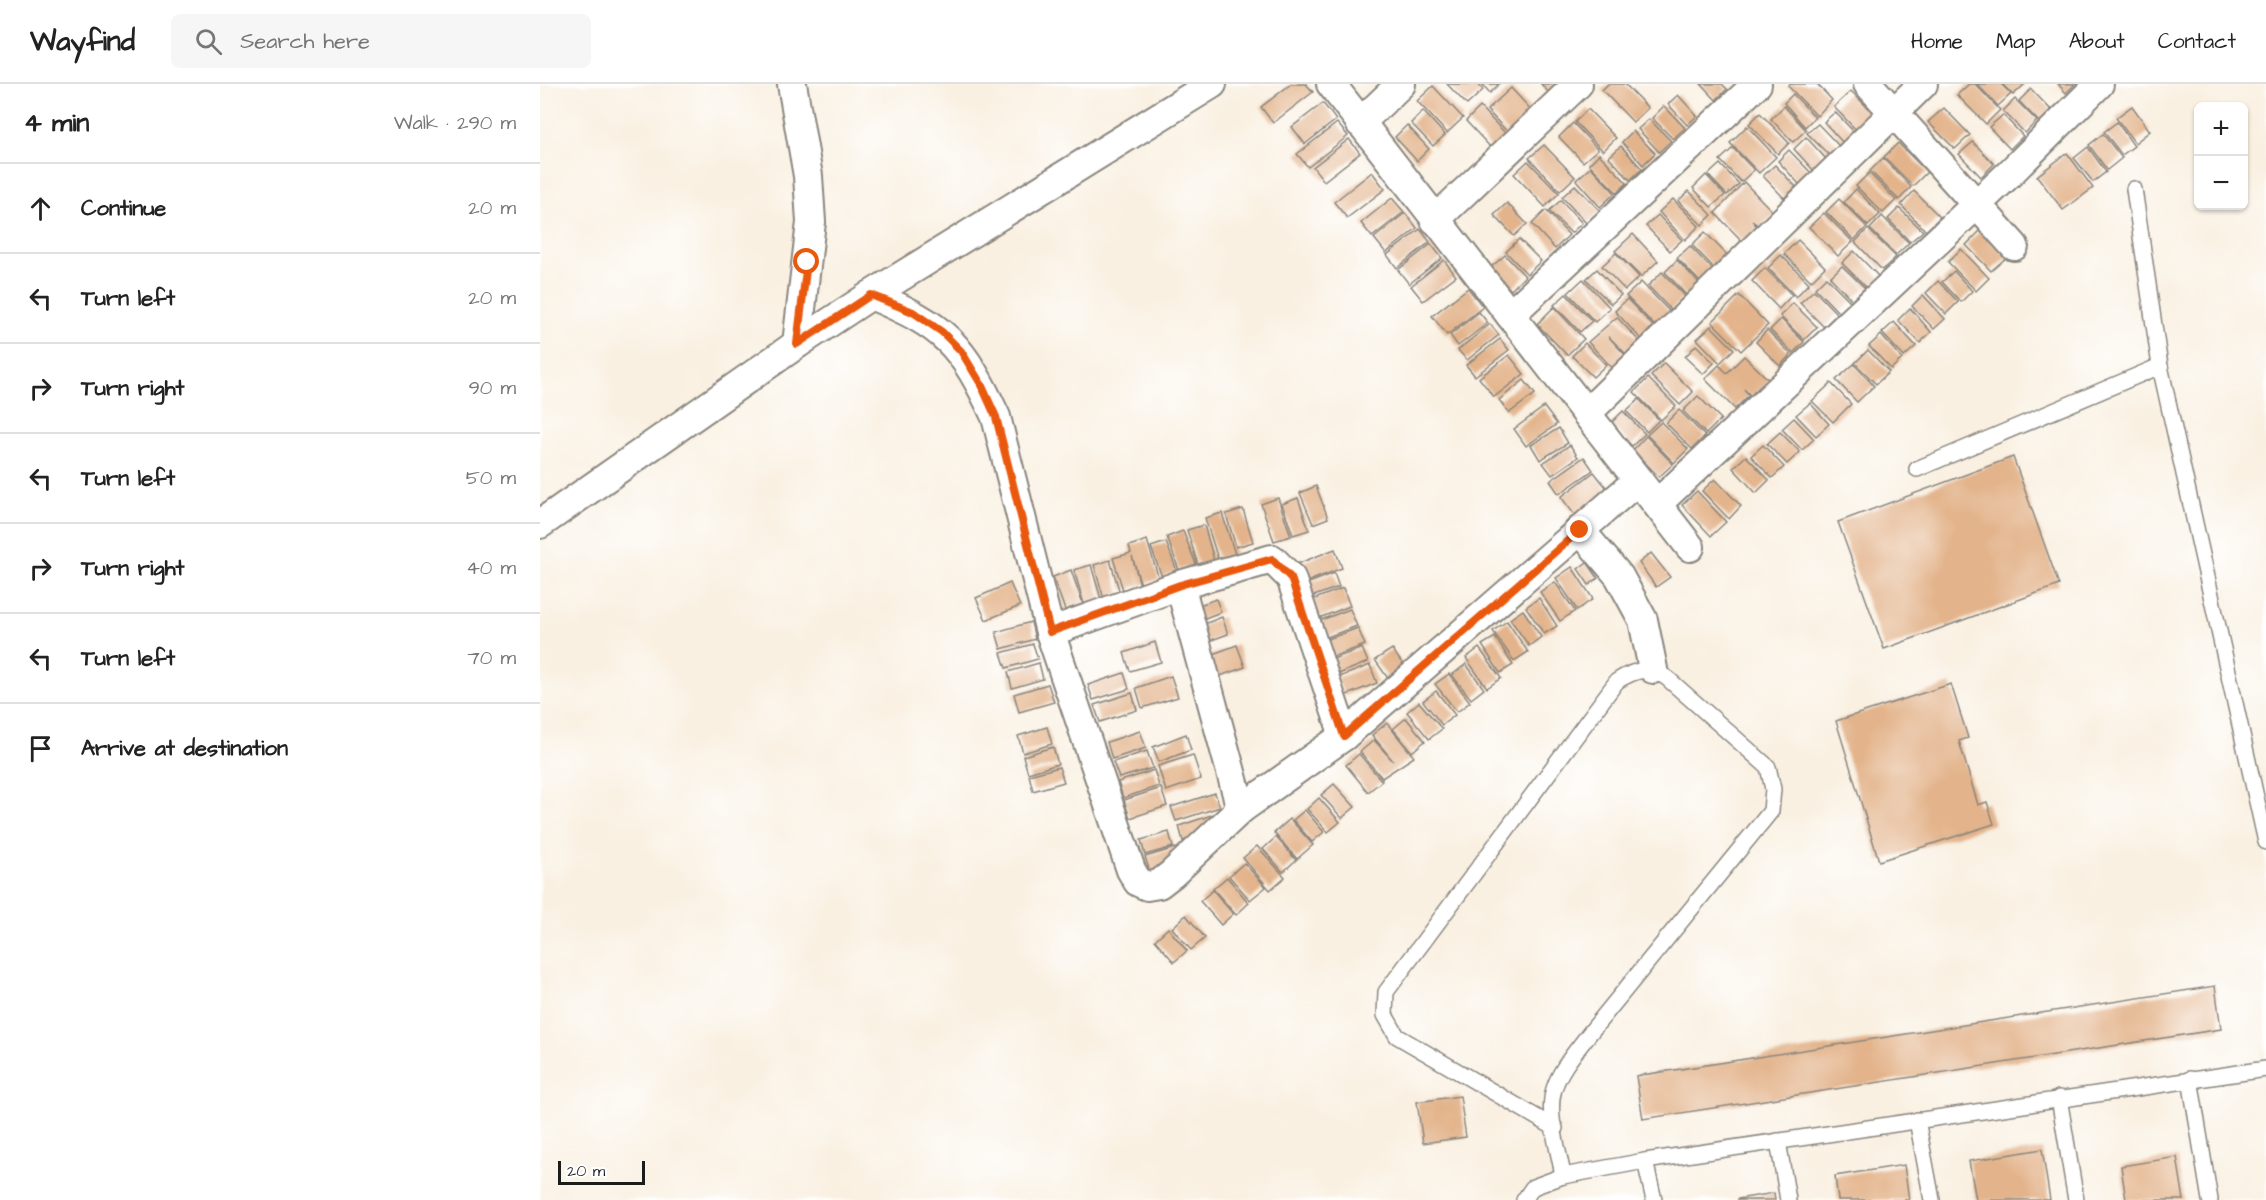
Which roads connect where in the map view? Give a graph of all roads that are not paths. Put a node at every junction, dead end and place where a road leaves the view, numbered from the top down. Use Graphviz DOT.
graph roads {
  1 [pos="792,84"];
  2 [pos="1212,84"];
  3 [pos="1331,84"];
  4 [pos="1401,84"];
  5 [pos="1578,84"];
  6 [pos="1757,84"];
  7 [pos="1868,84"];
  8 [pos="1923,84"];
  9 [pos="2099,84"];
  10 [pos="1893,112"];
  11 [pos="1360,123"];
  12 [pos="2134,189"];
  13 [pos="1976,203"];
  14 [pos="1435,220"];
  15 [pos="2014,246"];
  16 [pos="871,295"];
  17 [pos="1510,315"];
  18 [pos="797,344"];
  19 [pos="2160,366"];
  20 [pos="1587,413"];
  21 [pos="1917,469"];
  22 [pos="1638,480"];
  23 [pos="1657,504"];
  24 [pos="540,524"];
  25 [pos="1580,530"];
  26 [pos="1690,547"];
  27 [pos="1180,585"];
  28 [pos="1050,632"];
  29 [pos="1653,669"];
  30 [pos="1344,736"];
  31 [pos="1241,809"];
  32 [pos="2266,842"];
  33 [pos="2266,1069"];
  34 [pos="2190,1079"];
  35 [pos="2059,1098"];
  36 [pos="1917,1120"];
  37 [pos="1555,1128"];
  38 [pos="1778,1141"];
  39 [pos="1645,1161"];
  40 [pos="1563,1176"];
  41 [pos="1524,1200"];
  42 [pos="1654,1200"];
  43 [pos="1788,1200"];
  44 [pos="1932,1200"];
  45 [pos="2076,1200"];
  46 [pos="2210,1200"];
  1 -- 18 [label="street"];
  2 -- 16 [label="street"];
  3 -- 11 [label="street"];
  4 -- 11 [label="street"];
  5 -- 14 [label="street"];
  6 -- 17 [label="street"];
  7 -- 10 [label="street"];
  8 -- 10 [label="street"];
  9 -- 13 [label="street"];
  10 -- 13 [label="street"];
  10 -- 20 [label="street"];
  11 -- 14 [label="street"];
  12 -- 19 [label="lane"];
  13 -- 15 [label="street"];
  13 -- 23 [label="street"];
  14 -- 17 [label="street"];
  16 -- 18 [label="street"];
  16 -- 28 [label="street"];
  17 -- 20 [label="street"];
  18 -- 24 [label="street"];
  19 -- 21 [label="lane"];
  19 -- 32 [label="lane"];
  20 -- 22 [label="street"];
  22 -- 23 [label="street"];
  22 -- 25 [label="street"];
  23 -- 26 [label="street"];
  25 -- 29 [label="street"];
  25 -- 30 [label="street"];
  27 -- 28 [label="street"];
  27 -- 30 [label="street"];
  27 -- 31 [label="street"];
  28 -- 31 [label="street"];
  29 -- 37 [label="lane"];
  29 -- 37 [label="lane"];
  30 -- 31 [label="street"];
  33 -- 34 [label="lane"];
  34 -- 35 [label="lane"];
  34 -- 46 [label="lane"];
  35 -- 36 [label="lane"];
  35 -- 45 [label="lane"];
  36 -- 38 [label="lane"];
  36 -- 44 [label="lane"];
  37 -- 40 [label="lane"];
  38 -- 39 [label="lane"];
  38 -- 43 [label="lane"];
  39 -- 40 [label="lane"];
  39 -- 42 [label="lane"];
  40 -- 41 [label="lane"];
}
